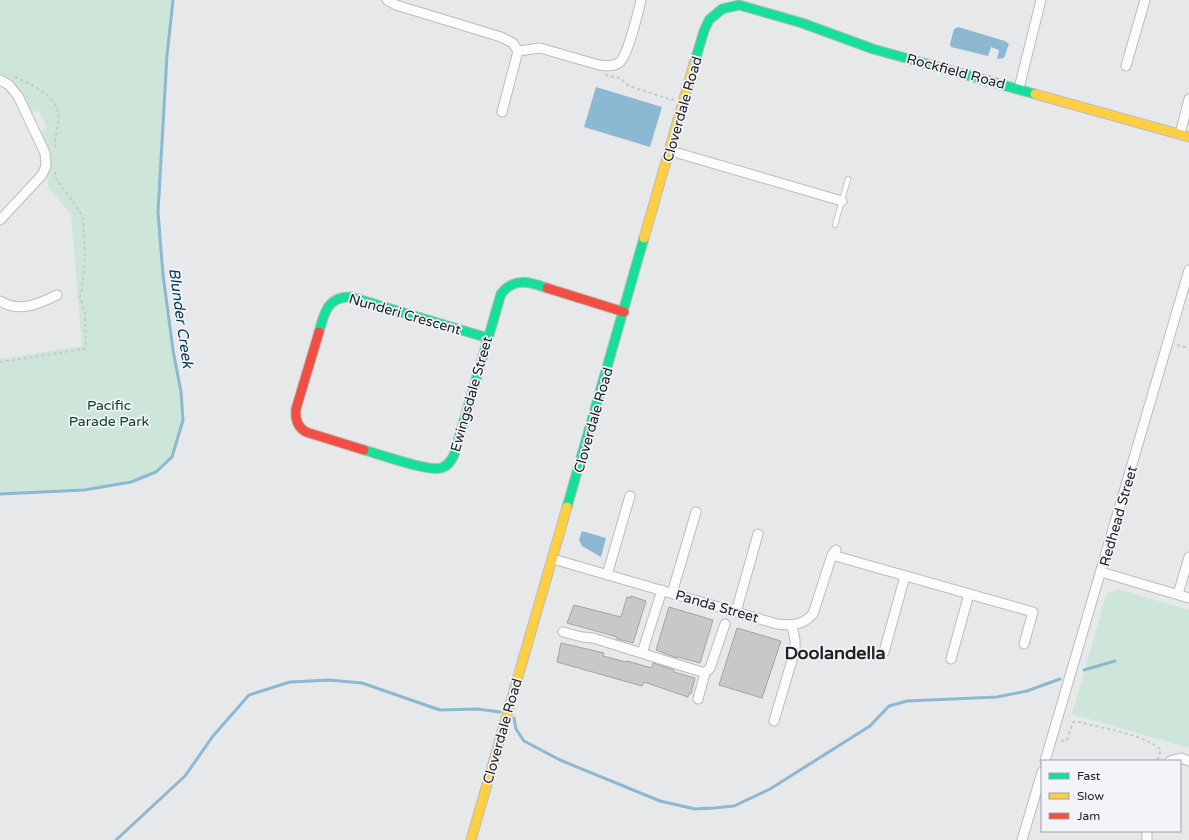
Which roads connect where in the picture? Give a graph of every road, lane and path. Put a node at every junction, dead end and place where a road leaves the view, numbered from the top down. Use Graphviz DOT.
graph roads {
  1 [pos="387,0"];
  2 [pos="641,0"];
  3 [pos="1041,0"];
  4 [pos="1145,0"];
  5 [pos="721,4"];
  6 [pos="518,51"];
  7 [pos="607,66"];
  8 [pos="1126,66"];
  9 [pos="14,76"];
  10 [pos="0,80"];
  11 [pos="1018,88"];
  12 [pos="673,94"];
  13 [pos="1189,99"];
  14 [pos="502,112"];
  15 [pos="1180,134"];
  16 [pos="1189,137"];
  17 [pos="670,151"];
  18 [pos="55,154"];
  19 [pos="55,171"];
  20 [pos="848,179"];
  21 [pos="842,201"];
  22 [pos="0,220"];
  23 [pos="835,225"];
  24 [pos="1189,270"];
  25 [pos="57,295"];
  26 [pos="0,301"];
  27 [pos="624,312"];
  28 [pos="488,338"];
  29 [pos="1168,342"];
  30 [pos="1189,348"];
  31 [pos="0,362"];
  32 [pos="296,424"];
  33 [pos="630,496"];
  34 [pos="696,512"];
  35 [pos="758,534"];
  36 [pos="1189,557"];
  37 [pos="552,559"];
  38 [pos="1101,572"];
  39 [pos="607,575"];
  40 [pos="906,576"];
  41 [pos="662,590"];
  42 [pos="672,593"];
  43 [pos="969,594"];
  44 [pos="1178,594"];
  45 [pos="1189,598"];
  46 [pos="736,612"];
  47 [pos="725,624"];
  48 [pos="792,626"];
  49 [pos="562,632"];
  50 [pos="1024,644"];
  51 [pos="884,652"];
  52 [pos="642,653"];
  53 [pos="951,659"];
  54 [pos="705,673"];
  55 [pos="698,699"];
  56 [pos="774,721"];
  57 [pos="1052,739"];
  58 [pos="1045,760"];
  59 [pos="1157,760"];
  60 [pos="1174,760"];
  61 [pos="1189,761"];
  62 [pos="1041,775"];
  63 [pos="471,840"];
  64 [pos="1022,840"];
  1 -- 6 [label="street"];
  2 -- 7 [label="street"];
  3 -- 11 [label="street"];
  4 -- 8 [label="street"];
  5 -- 11 [label="street, Rockfield Road"];
  5 -- 17 [label="street, Cloverdale Road"];
  6 -- 7 [label="street"];
  6 -- 14 [label="street"];
  7 -- 12 [label="path"];
  9 -- 18 [label="path"];
  10 -- 22 [label="street"];
  11 -- 15 [label="street, Rockfield Road"];
  13 -- 15 [label="street"];
  15 -- 16 [label="street, Rockfield Road"];
  17 -- 21 [label="street"];
  17 -- 27 [label="street, Cloverdale Road"];
  19 -- 31 [label="path"];
  20 -- 21 [label="lane"];
  21 -- 23 [label="lane"];
  24 -- 29 [label="street, Redhead Street"];
  25 -- 26 [label="street"];
  27 -- 28 [label="street, Ewingsdale Street"];
  27 -- 37 [label="street, Cloverdale Road"];
  28 -- 32 [label="street, Nunderi Crescent"];
  28 -- 32 [label="street, Ewingsdale Street"];
  29 -- 30 [label="path"];
  29 -- 38 [label="street, Redhead Street"];
  33 -- 39 [label="street"];
  34 -- 42 [label="street"];
  35 -- 46 [label="street"];
  36 -- 44 [label="street"];
  37 -- 39 [label="street, Panda Street"];
  37 -- 63 [label="street, Cloverdale Road"];
  38 -- 44 [label="street"];
  38 -- 57 [label="street, Redhead Street"];
  39 -- 41 [label="street, Panda Street"];
  40 -- 43 [label="street"];
  40 -- 48 [label="street"];
  40 -- 51 [label="street"];
  41 -- 42 [label="street, Panda Street"];
  41 -- 52 [label="street"];
  42 -- 46 [label="street, Panda Street"];
  43 -- 50 [label="street"];
  43 -- 53 [label="street"];
  44 -- 45 [label="street"];
  46 -- 48 [label="street, Panda Street"];
  47 -- 54 [label="street"];
  48 -- 56 [label="street"];
  49 -- 52 [label="street"];
  52 -- 54 [label="street"];
  54 -- 55 [label="street"];
  57 -- 58 [label="street, Redhead Street"];
  57 -- 59 [label="path"];
  60 -- 61 [label="street"];
  62 -- 64 [label="street"];
}
